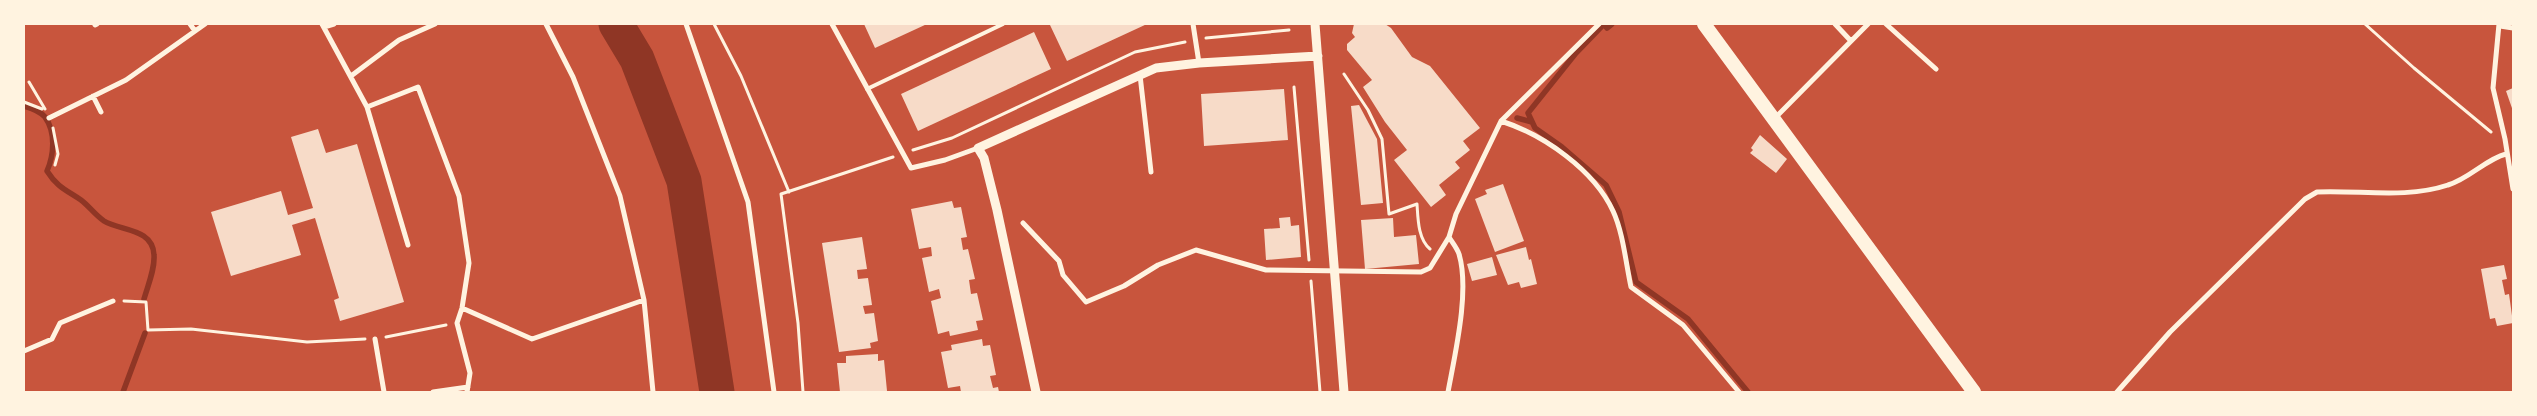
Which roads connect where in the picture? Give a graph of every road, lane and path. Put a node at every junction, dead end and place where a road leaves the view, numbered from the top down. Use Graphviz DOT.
graph roads {
  1 [pos="190,24"];
  2 [pos="204,24"];
  3 [pos="334,24"];
  4 [pos="435,24"];
  5 [pos="546,24"];
  6 [pos="686,24"];
  7 [pos="714,24"];
  8 [pos="832,24"];
  9 [pos="1003,24"];
  10 [pos="1193,24"];
  11 [pos="1315,24"];
  12 [pos="1599,24"];
  13 [pos="1704,24"];
  14 [pos="1834,24"];
  15 [pos="1868,24"];
  16 [pos="1886,24"];
  17 [pos="2365,24"];
  18 [pos="997,25"];
  19 [pos="2499,25"];
  20 [pos="323,26"];
  21 [pos="2513,28"];
  22 [pos="195,31"];
  23 [pos="1850,40"];
  24 [pos="1318,56"];
  25 [pos="1199,63"];
  26 [pos="1936,69"];
  27 [pos="1140,74"];
  28 [pos="1344,74"];
  29 [pos="351,76"];
  30 [pos="28,82"];
  31 [pos="1294,86"];
  32 [pos="867,89"];
  33 [pos="93,96"];
  34 [pos="366,106"];
  35 [pos="45,110"];
  36 [pos="101,112"];
  37 [pos="49,118"];
  38 [pos="1774,119"];
  39 [pos="1501,121"];
  40 [pos="2505,140"];
  41 [pos="978,148"];
  42 [pos="2506,154"];
  43 [pos="1151,172"];
  44 [pos="2513,189"];
  45 [pos="789,192"];
  46 [pos="1023,223"];
  47 [pos="1449,237"];
  48 [pos="408,245"];
  49 [pos="1440,253"];
  50 [pos="1310,272"];
  51 [pos="1334,272"];
  52 [pos="644,300"];
  53 [pos="113,301"];
  54 [pos="462,308"];
  55 [pos="456,322"];
  56 [pos="375,339"];
  57 [pos="24,351"];
  58 [pos="468,390"];
  59 [pos="384,392"];
  60 [pos="433,392"];
  61 [pos="653,392"];
  62 [pos="774,392"];
  63 [pos="1036,392"];
  64 [pos="1320,392"];
  65 [pos="1344,392"];
  66 [pos="1448,392"];
  67 [pos="1739,392"];
  68 [pos="1974,392"];
  69 [pos="2117,392"];
  1 -- 22 [label="street"];
  2 -- 22 [label="street"];
  3 -- 20 [label="street"];
  4 -- 29 [label="street"];
  5 -- 52 [label="street"];
  6 -- 62 [label="street"];
  7 -- 45 [label="path"];
  8 -- 32 [label="street"];
  9 -- 18 [label="lane"];
  10 -- 25 [label="street"];
  11 -- 24 [label="street"];
  12 -- 39 [label="street"];
  13 -- 38 [label="highway"];
  14 -- 23 [label="street"];
  15 -- 23 [label="street"];
  16 -- 26 [label="street"];
  17 -- 40 [label="path"];
  18 -- 32 [label="lane"];
  19 -- 21 [label="street"];
  19 -- 40 [label="street"];
  20 -- 29 [label="street"];
  22 -- 33 [label="street"];
  23 -- 38 [label="street"];
  24 -- 25 [label="street"];
  24 -- 51 [label="street"];
  25 -- 27 [label="street"];
  27 -- 41 [label="street"];
  27 -- 43 [label="street"];
  28 -- 49 [label="path"];
  29 -- 34 [label="street"];
  30 -- 35 [label="path"];
  31 -- 50 [label="path"];
  32 -- 41 [label="street"];
  33 -- 36 [label="street"];
  33 -- 37 [label="street"];
  34 -- 48 [label="street"];
  34 -- 54 [label="street"];
  38 -- 68 [label="highway"];
  39 -- 47 [label="street"];
  39 -- 67 [label="street"];
  40 -- 42 [label="street"];
  41 -- 63 [label="street"];
  42 -- 44 [label="street"];
  42 -- 69 [label="street"];
  46 -- 50 [label="street"];
  47 -- 49 [label="street"];
  47 -- 66 [label="street"];
  49 -- 51 [label="street"];
  50 -- 51 [label="street"];
  50 -- 64 [label="path"];
  51 -- 65 [label="street"];
  52 -- 54 [label="street"];
  52 -- 61 [label="street"];
  53 -- 56 [label="path"];
  53 -- 57 [label="street"];
  54 -- 55 [label="street"];
  55 -- 56 [label="path"];
  55 -- 58 [label="street"];
  56 -- 59 [label="street"];
  58 -- 60 [label="street"];
}
